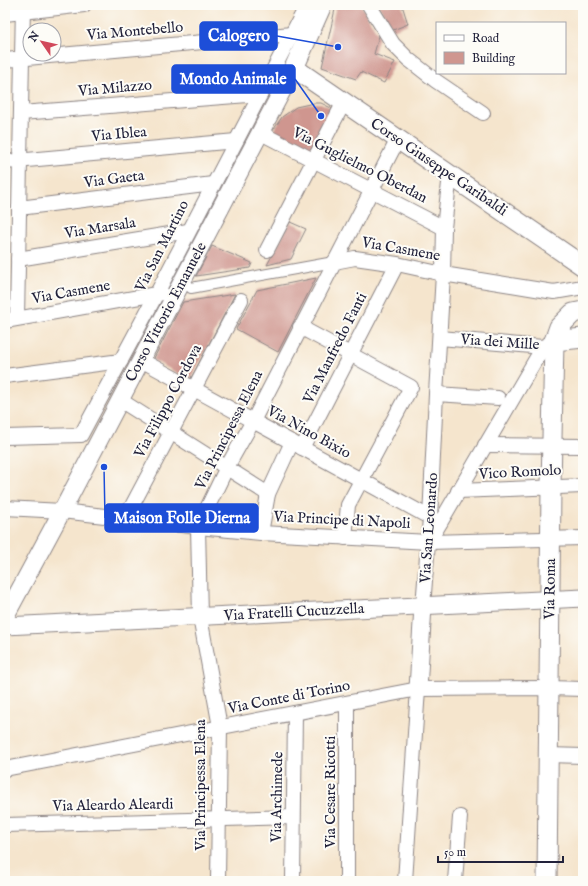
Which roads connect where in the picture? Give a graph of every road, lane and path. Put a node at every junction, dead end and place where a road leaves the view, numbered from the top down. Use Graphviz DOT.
graph roads {
  1 [pos="84,5"];
  2 [pos="307,5"];
  3 [pos="322,5"];
  4 [pos="369,5"];
  5 [pos="23,9"];
  6 [pos="5,14"];
  7 [pos="23,22"];
  8 [pos="292,34"];
  9 [pos="62,55"];
  10 [pos="22,59"];
  11 [pos="5,60"];
  12 [pos="294,68"];
  13 [pos="261,94"];
  14 [pos="344,102"];
  15 [pos="21,113"];
  16 [pos="483,113"];
  17 [pos="259,132"];
  18 [pos="398,139"];
  19 [pos="236,141"];
  20 [pos="314,160"];
  21 [pos="20,161"];
  22 [pos="5,162"];
  23 [pos="450,174"];
  24 [pos="213,184"];
  25 [pos="371,190"];
  26 [pos="19,208"];
  27 [pos="444,228"];
  28 [pos="188,231"];
  29 [pos="267,250"];
  30 [pos="18,259"];
  31 [pos="334,262"];
  32 [pos="397,264"];
  33 [pos="583,266"];
  34 [pos="444,274"];
  35 [pos="583,287"];
  36 [pos="191,288"];
  37 [pos="161,293"];
  38 [pos="241,300"];
  39 [pos="583,311"];
  40 [pos="11,319"];
  41 [pos="300,327"];
  42 [pos="440,338"];
  43 [pos="583,338"];
  44 [pos="549,344"];
  45 [pos="351,355"];
  46 [pos="141,360"];
  47 [pos="121,361"];
  48 [pos="5,376"];
  49 [pos="194,389"];
  50 [pos="436,394"];
  51 [pos="498,398"];
  52 [pos="120,400"];
  53 [pos="253,421"];
  54 [pos="171,432"];
  55 [pos="5,437"];
  56 [pos="297,445"];
  57 [pos="485,445"];
  58 [pos="552,446"];
  59 [pos="583,446"];
  60 [pos="227,468"];
  61 [pos="361,480"];
  62 [pos="583,486"];
  63 [pos="550,487"];
  64 [pos="458,492"];
  65 [pos="268,494"];
  66 [pos="5,508"];
  67 [pos="62,511"];
  68 [pos="125,519"];
  69 [pos="435,520"];
  70 [pos="198,527"];
  71 [pos="261,533"];
  72 [pos="345,538"];
  73 [pos="583,538"];
  74 [pos="550,539"];
  75 [pos="429,542"];
  76 [pos="583,598"];
  77 [pos="550,600"];
  78 [pos="423,606"];
  79 [pos="200,617"];
  80 [pos="5,618"];
  81 [pos="5,626"];
  82 [pos="549,688"];
  83 [pos="418,689"];
  84 [pos="583,689"];
  85 [pos="347,703"];
  86 [pos="295,713"];
  87 [pos="220,727"];
  88 [pos="548,755"];
  89 [pos="583,756"];
  90 [pos="5,769"];
  91 [pos="293,817"];
  92 [pos="460,817"];
  93 [pos="218,819"];
  94 [pos="5,825"];
  95 [pos="218,881"];
  96 [pos="293,881"];
  97 [pos="347,881"];
  98 [pos="405,881"];
  99 [pos="455,881"];
  100 [pos="547,881"];
  1 -- 5 [label="street"];
  2 -- 8 [label="street, Via San Martino"];
  3 -- 12 [label="main road, Corso Vittorio Emanuele"];
  4 -- 16 [label="street"];
  5 -- 6 [label="street"];
  5 -- 7 [label="street"];
  8 -- 9 [label="street, Via Montebello"];
  8 -- 13 [label="street, Via San Martino"];
  10 -- 11 [label="street, Via Montebello"];
  10 -- 15 [label="street"];
  12 -- 14 [label="main road, Corso Giuseppe Garibaldi"];
  12 -- 17 [label="street, Corso Vittorio Emanuele"];
  13 -- 15 [label="street, Via Milazzo"];
  13 -- 19 [label="street, Via San Martino"];
  14 -- 18 [label="main road, Corso Giuseppe Garibaldi"];
  14 -- 20 [label="street"];
  15 -- 21 [label="street"];
  17 -- 20 [label="street, Via Guglielmo Oberdan"];
  17 -- 46 [label="street, Corso Vittorio Emanuele"];
  18 -- 23 [label="main road, Corso Giuseppe Garibaldi"];
  18 -- 25 [label="street, Via Principessa Elena"];
  19 -- 21 [label="street, Via Iblea"];
  19 -- 24 [label="street, Via San Martino"];
  20 -- 25 [label="street, Via Guglielmo Oberdan"];
  20 -- 29 [label="street"];
  21 -- 22 [label="street, Via Iblea"];
  21 -- 26 [label="street"];
  23 -- 27 [label="street, Via San Leonardo"];
  23 -- 33 [label="main road, Corso Giuseppe Garibaldi"];
  24 -- 26 [label="street, Via Gaeta"];
  24 -- 28 [label="street, Via San Martino"];
  25 -- 27 [label="street, Via Guglielmo Oberdan"];
  25 -- 31 [label="street, Via Principessa Elena"];
  26 -- 30 [label="street"];
  27 -- 34 [label="street, Via San Leonardo"];
  28 -- 30 [label="street, Via Marsala"];
  28 -- 37 [label="street, Via San Martino"];
  30 -- 40 [label="street"];
  31 -- 32 [label="street, Via Casmene"];
  31 -- 36 [label="street, Via Casmene"];
  31 -- 41 [label="street, Via Principessa Elena"];
  32 -- 34 [label="street, Via Casmene"];
  32 -- 45 [label="street, Via Manfredo Fanti"];
  34 -- 35 [label="street, Via Casmene"];
  34 -- 42 [label="street, Via San Leonardo"];
  37 -- 40 [label="street, Via Casmene"];
  37 -- 47 [label="street, Via San Martino"];
  38 -- 49 [label="street, Via Filippo Cordova"];
  39 -- 44 [label="main road, Via Roma"];
  41 -- 45 [label="street"];
  41 -- 53 [label="street, Via Principessa Elena"];
  42 -- 44 [label="street, Via dei Mille"];
  42 -- 50 [label="street, Via San Leonardo"];
  43 -- 44 [label="main road, Via dei Mille"];
  44 -- 57 [label="street"];
  44 -- 58 [label="main road, Via Roma"];
  45 -- 56 [label="street, Via Manfredo Fanti"];
  45 -- 61 [label="street"];
  46 -- 49 [label="street, Via Nino Bixio"];
  46 -- 52 [label="street, Corso Vittorio Emanuele"];
  47 -- 48 [label="street"];
  47 -- 55 [label="street, Via San Martino"];
  49 -- 53 [label="street, Via Nino Bixio"];
  49 -- 54 [label="street, Via Filippo Cordova"];
  50 -- 51 [label="street"];
  50 -- 69 [label="street, Via San Leonardo"];
  52 -- 54 [label="street"];
  52 -- 67 [label="street, Corso Vittorio Emanuele"];
  53 -- 56 [label="street, Via Nino Bixio"];
  53 -- 60 [label="street, Via Principessa Elena"];
  54 -- 60 [label="street"];
  54 -- 68 [label="street, Via Filippo Cordova"];
  56 -- 61 [label="street, Via Nino Bixio"];
  56 -- 65 [label="street, Via Manfredo Fanti"];
  57 -- 58 [label="street"];
  57 -- 64 [label="street"];
  58 -- 59 [label="street"];
  58 -- 63 [label="main road, Via Roma"];
  60 -- 65 [label="street"];
  60 -- 70 [label="street, Via Principessa Elena"];
  61 -- 69 [label="street, Via Nino Bixio"];
  61 -- 72 [label="street"];
  62 -- 63 [label="street, Vico Romolo"];
  63 -- 64 [label="street, Vico Romolo"];
  63 -- 74 [label="main road, Via Roma"];
  64 -- 69 [label="street"];
  65 -- 71 [label="street, Via Manfredo Fanti"];
  66 -- 67 [label="street, Via Principe di Napoli"];
  67 -- 68 [label="street, Via Principe di Napoli"];
  67 -- 80 [label="street, Corso Vittorio Emanuele"];
  68 -- 70 [label="street, Via Principe di Napoli"];
  69 -- 75 [label="street, Via San Leonardo"];
  70 -- 71 [label="street, Via Principe di Napoli"];
  70 -- 79 [label="street, Via Principessa Elena"];
  71 -- 72 [label="street, Via Principe di Napoli"];
  72 -- 75 [label="street, Via Principe di Napoli"];
  73 -- 74 [label="street, Via Principe di Napoli"];
  74 -- 75 [label="street, Via Principe di Napoli"];
  74 -- 77 [label="main road, Via Roma"];
  75 -- 78 [label="street, Via San Leonardo"];
  76 -- 77 [label="street, Via Fratelli Cucuzzella"];
  77 -- 78 [label="street, Via Fratelli Cucuzzella"];
  77 -- 82 [label="main road, Via Roma"];
  78 -- 79 [label="street, Via Fratelli Cucuzzella"];
  78 -- 83 [label="street, Via San Leonardo"];
  79 -- 81 [label="street, Via Fratelli Cucuzzella"];
  79 -- 87 [label="street, Via Principessa Elena"];
  82 -- 83 [label="street, Via Conte di Torino"];
  82 -- 84 [label="street, Via Conte di Torino"];
  82 -- 88 [label="main road, Via Roma"];
  83 -- 85 [label="street, Via Conte di Torino"];
  83 -- 98 [label="street, Via San Leonardo"];
  85 -- 86 [label="street, Via Conte di Torino"];
  85 -- 97 [label="street, Via Cesare Ricotti"];
  86 -- 87 [label="street, Via Conte di Torino"];
  86 -- 91 [label="street, Via Archimede"];
  87 -- 90 [label="street, Via Conte di Torino"];
  87 -- 93 [label="street, Via Principessa Elena"];
  88 -- 89 [label="street"];
  88 -- 100 [label="main road, Via Roma"];
  91 -- 93 [label="street, Via Aleardo Aleardi"];
  91 -- 96 [label="street, Via Archimede"];
  92 -- 99 [label="street"];
  93 -- 94 [label="street, Via Aleardo Aleardi"];
  93 -- 95 [label="street, Via Principessa Elena"];
}
